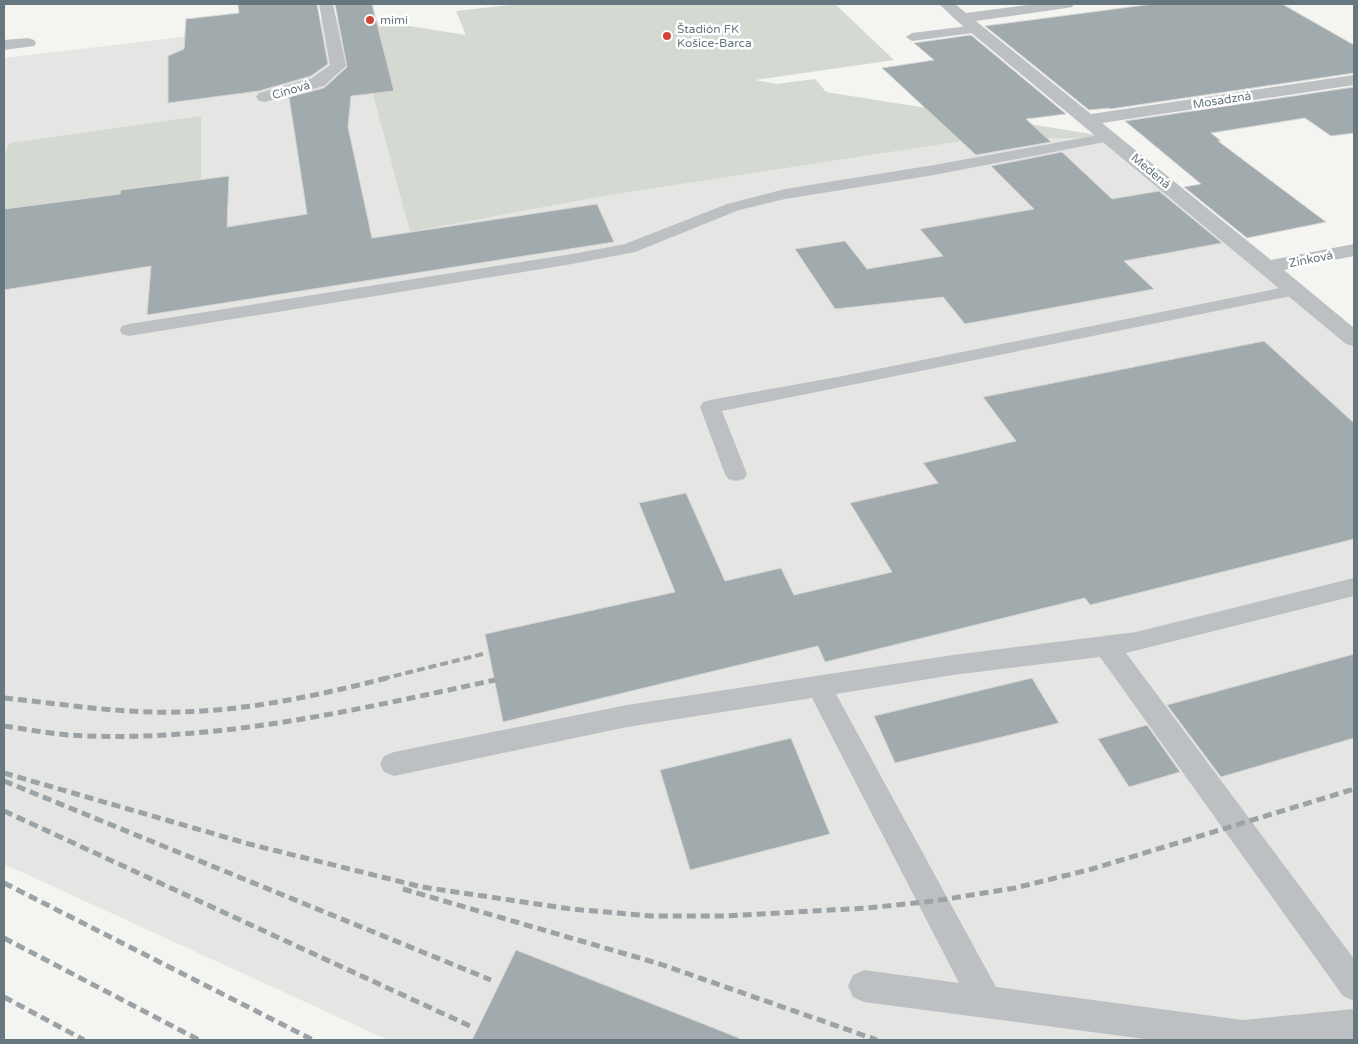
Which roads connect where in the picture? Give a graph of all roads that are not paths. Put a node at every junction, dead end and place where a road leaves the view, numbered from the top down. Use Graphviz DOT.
graph roads {
  1 [pos="326,4"];
  2 [pos="946,4"];
  3 [pos="1067,4"];
  4 [pos="969,23"];
  5 [pos="912,37"];
  6 [pos="28,43"];
  7 [pos="4,45"];
  8 [pos="1354,80"];
  9 [pos="265,97"];
  10 [pos="1090,120"];
  11 [pos="1110,137"];
  12 [pos="1354,250"];
  13 [pos="1268,267"];
  14 [pos="1295,290"];
  15 [pos="129,330"];
  16 [pos="1354,339"];
  17 [pos="736,474"];
  18 [pos="1354,587"];
  19 [pos="1106,646"];
  20 [pos="819,686"];
  21 [pos="394,764"];
  22 [pos="1354,985"];
  23 [pos="864,986"];
  24 [pos="987,1003"];
  25 [pos="1354,1025"];
  1 -- 9 [label="street, Cínová"];
  2 -- 4 [label="street, Medená"];
  3 -- 4 [label="street"];
  4 -- 5 [label="lane"];
  4 -- 10 [label="street, Medená"];
  6 -- 7 [label="street"];
  8 -- 10 [label="street, Mosadzná"];
  10 -- 11 [label="street, Medená"];
  11 -- 13 [label="street, Medená"];
  11 -- 15 [label="lane"];
  12 -- 13 [label="street, Zinková"];
  13 -- 14 [label="street, Medená"];
  14 -- 16 [label="street, Medená"];
  14 -- 17 [label="lane"];
  18 -- 19 [label="lane"];
  19 -- 20 [label="lane"];
  19 -- 22 [label="lane"];
  20 -- 21 [label="lane"];
  20 -- 24 [label="lane"];
  23 -- 24 [label="lane"];
  24 -- 25 [label="lane"];
}
